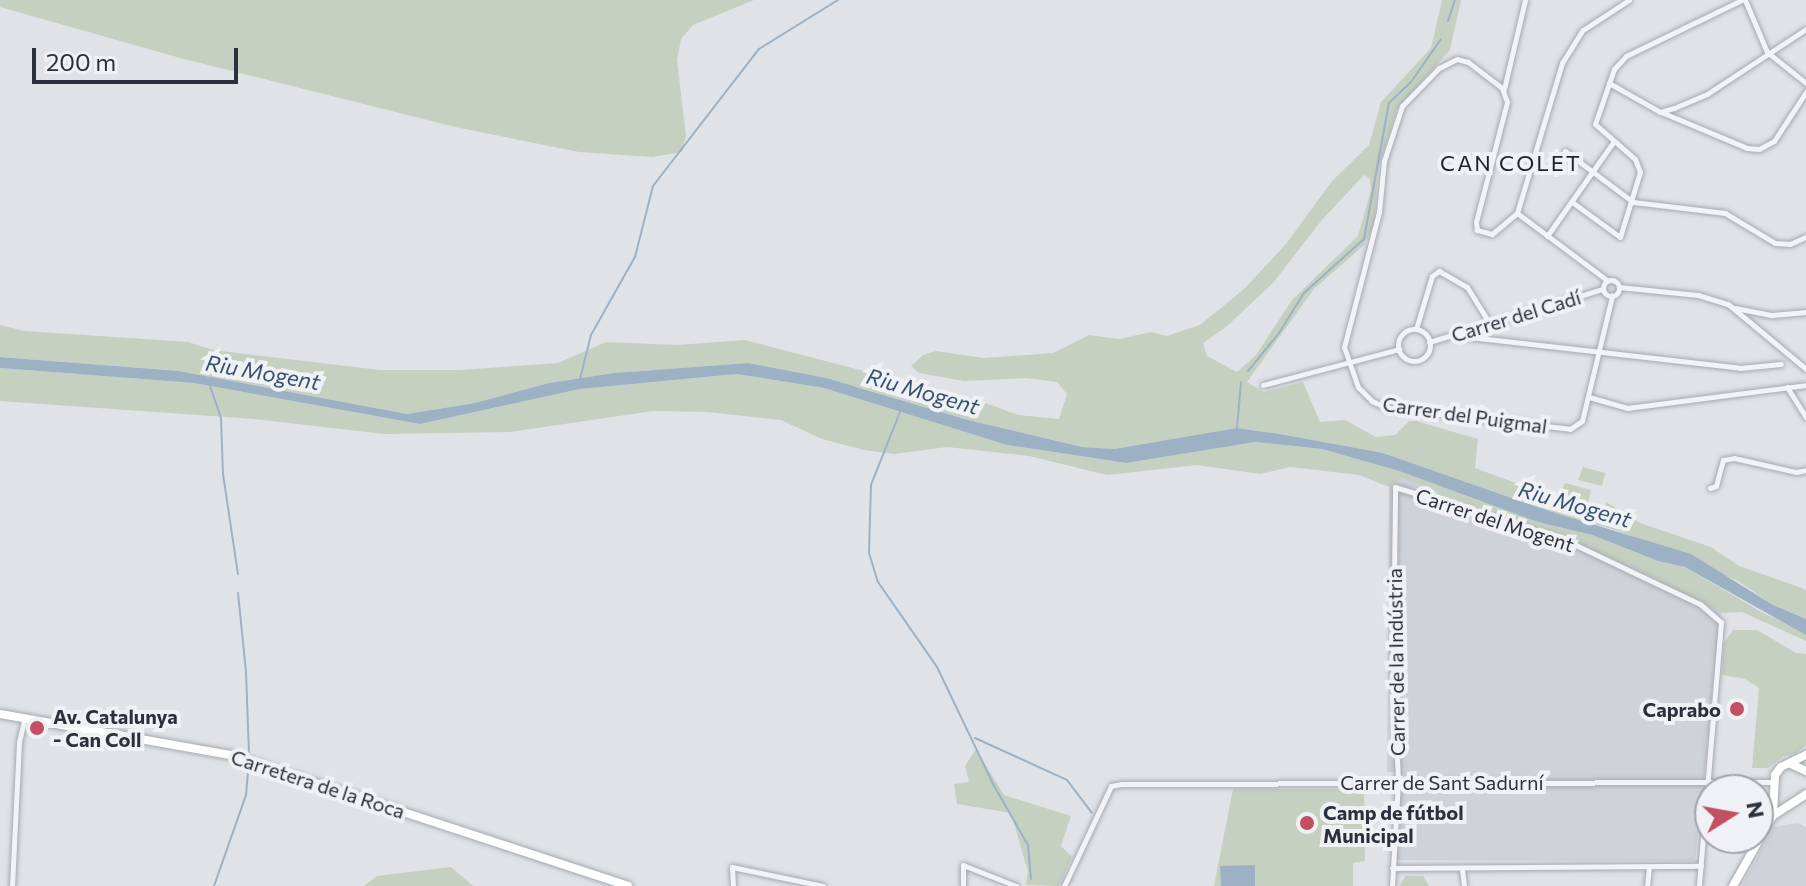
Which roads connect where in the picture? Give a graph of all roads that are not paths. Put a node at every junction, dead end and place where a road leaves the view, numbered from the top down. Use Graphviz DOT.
graph roads {
  1 [pos="1525,0"];
  2 [pos="1629,0"];
  3 [pos="1743,0"];
  4 [pos="1806,29"];
  5 [pos="1767,52"];
  6 [pos="1609,83"];
  7 [pos="1806,83"];
  8 [pos="1503,92"];
  9 [pos="1806,92"];
  10 [pos="1660,112"];
  11 [pos="1614,141"];
  12 [pos="1565,151"];
  13 [pos="1593,172"];
  14 [pos="1572,202"];
  15 [pos="1633,202"];
  16 [pos="1517,213"];
  17 [pos="1547,236"];
  18 [pos="1806,237"];
  19 [pos="1607,280"];
  20 [pos="1619,287"];
  21 [pos="1602,289"];
  22 [pos="1612,296"];
  23 [pos="1734,308"];
  24 [pos="1806,312"];
  25 [pos="1490,324"];
  26 [pos="1416,329"];
  27 [pos="1452,335"];
  28 [pos="1429,342"];
  29 [pos="1399,349"];
  30 [pos="1599,354"];
  31 [pos="1348,364"];
  32 [pos="1781,364"];
  33 [pos="1806,369"];
  34 [pos="1263,385"];
  35 [pos="1806,385"];
  36 [pos="1787,387"];
  37 [pos="1589,397"];
  38 [pos="1806,418"];
  39 [pos="1806,470"];
  40 [pos="1395,487"];
  41 [pos="1710,488"];
  42 [pos="0,714"];
  43 [pos="24,720"];
  44 [pos="1806,755"];
  45 [pos="1790,764"];
  46 [pos="1806,771"];
  47 [pos="1708,774"];
  48 [pos="1398,781"];
  49 [pos="1694,782"];
  50 [pos="1775,787"];
  51 [pos="1806,794"];
  52 [pos="1774,801"];
  53 [pos="1799,801"];
  54 [pos="1774,814"];
  55 [pos="1702,854"];
  56 [pos="1751,854"];
  57 [pos="1701,866"];
  58 [pos="1649,867"];
  59 [pos="1392,868"];
  60 [pos="1462,869"];
  61 [pos="12,886"];
  62 [pos="628,886"];
  63 [pos="733,886"];
  64 [pos="823,886"];
  65 [pos="963,886"];
  66 [pos="1016,886"];
  67 [pos="1064,886"];
  68 [pos="1392,886"];
  69 [pos="1464,886"];
  70 [pos="1647,886"];
  71 [pos="1699,886"];
  72 [pos="1733,886"];
  1 -- 8 [label="street"];
  2 -- 16 [label="street"];
  3 -- 5 [label="street"];
  3 -- 6 [label="street"];
  4 -- 5 [label="street"];
  5 -- 7 [label="street"];
  5 -- 10 [label="street"];
  6 -- 10 [label="street"];
  6 -- 11 [label="street"];
  8 -- 16 [label="street"];
  8 -- 31 [label="street"];
  9 -- 10 [label="street"];
  11 -- 13 [label="street"];
  11 -- 15 [label="street"];
  12 -- 13 [label="street"];
  13 -- 14 [label="street"];
  13 -- 15 [label="street"];
  14 -- 15 [label="street"];
  14 -- 17 [label="street"];
  15 -- 18 [label="street"];
  16 -- 17 [label="street"];
  17 -- 19 [label="street"];
  19 -- 20 [label="street"];
  19 -- 21 [label="street"];
  20 -- 22 [label="street"];
  20 -- 23 [label="street"];
  21 -- 22 [label="street"];
  21 -- 25 [label="street, Carrer del Cadí"];
  22 -- 30 [label="street, Carrer del Puigmal"];
  23 -- 24 [label="street"];
  23 -- 33 [label="street"];
  25 -- 26 [label="street"];
  25 -- 27 [label="street, Carrer del Cadí"];
  26 -- 28 [label="street"];
  26 -- 29 [label="street"];
  27 -- 28 [label="street, Carrer del Cadí"];
  27 -- 30 [label="street"];
  28 -- 29 [label="street"];
  29 -- 31 [label="street"];
  30 -- 32 [label="street"];
  30 -- 37 [label="street, Carrer del Puigmal"];
  31 -- 34 [label="street"];
  31 -- 37 [label="street, Carrer del Puigmal"];
  35 -- 36 [label="street"];
  36 -- 37 [label="street"];
  36 -- 38 [label="street"];
  39 -- 41 [label="street"];
  40 -- 47 [label="street, Carrer del Mogent"];
  40 -- 48 [label="street, Carrer de la Indústria"];
  42 -- 43 [label="street, Carretera de la Roca"];
  43 -- 61 [label="street"];
  43 -- 62 [label="street, Carretera de la Roca"];
  44 -- 45 [label="street"];
  45 -- 46 [label="street"];
  45 -- 50 [label="street"];
  48 -- 49 [label="street, Carrer de Sant Sadurní"];
  48 -- 59 [label="street, Carrer de la Indústria"];
  48 -- 67 [label="street, Carrer de Sant Sadurní"];
  50 -- 52 [label="street"];
  50 -- 53 [label="street"];
  51 -- 53 [label="street"];
  53 -- 54 [label="street"];
  55 -- 57 [label="street"];
  56 -- 72 [label="street"];
  57 -- 58 [label="street"];
  57 -- 71 [label="street"];
  58 -- 60 [label="street"];
  58 -- 70 [label="street"];
  59 -- 60 [label="street"];
  59 -- 68 [label="street, Carrer de la Indústria"];
  60 -- 69 [label="street"];
  63 -- 64 [label="street"];
  65 -- 66 [label="street"];
}
